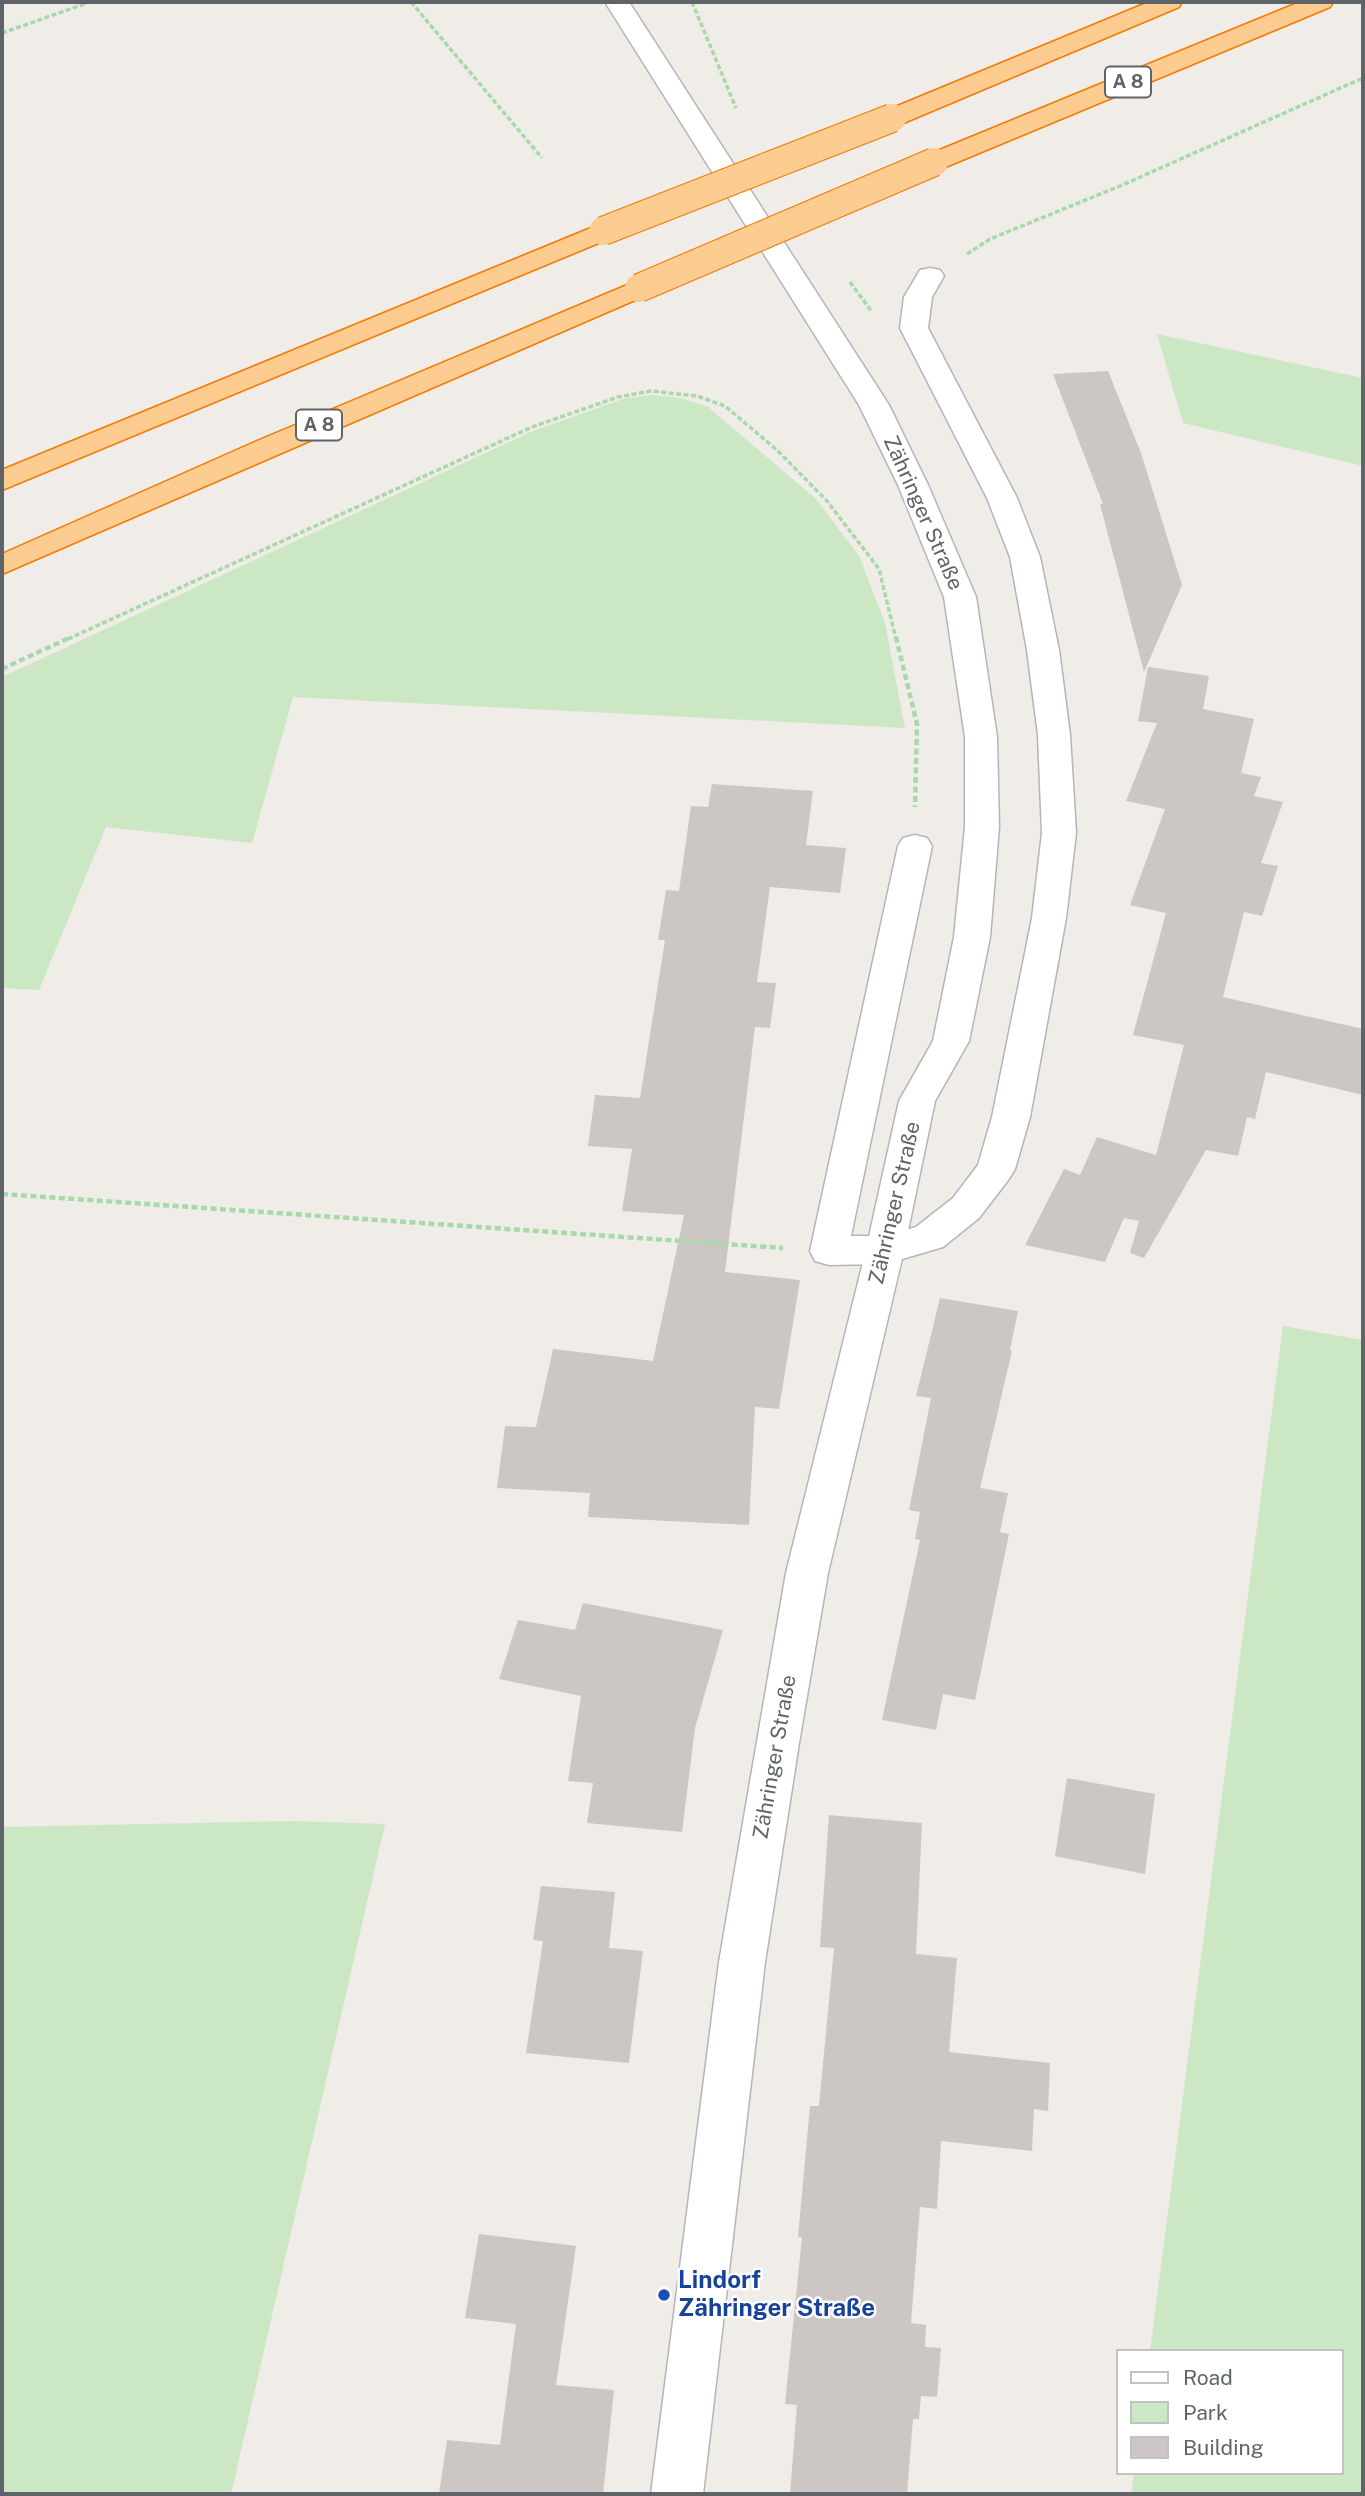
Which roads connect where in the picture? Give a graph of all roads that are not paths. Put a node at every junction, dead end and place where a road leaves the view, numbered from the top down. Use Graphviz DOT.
graph roads {
  1 [pos="617,2"];
  2 [pos="1170,2"];
  3 [pos="1321,2"];
  4 [pos="930,276"];
  5 [pos="2,481"];
  6 [pos="2,565"];
  7 [pos="915,846"];
  8 [pos="885,1250"];
  9 [pos="677,2494"];
  1 -- 8 [label="street, Zähringer Straße"];
  2 -- 5 [label="highway, bridge"];
  3 -- 6 [label="highway, A 8, bridge"];
  4 -- 8 [label="street"];
  7 -- 8 [label="street"];
  8 -- 9 [label="street, Zähringer Straße"];
}
